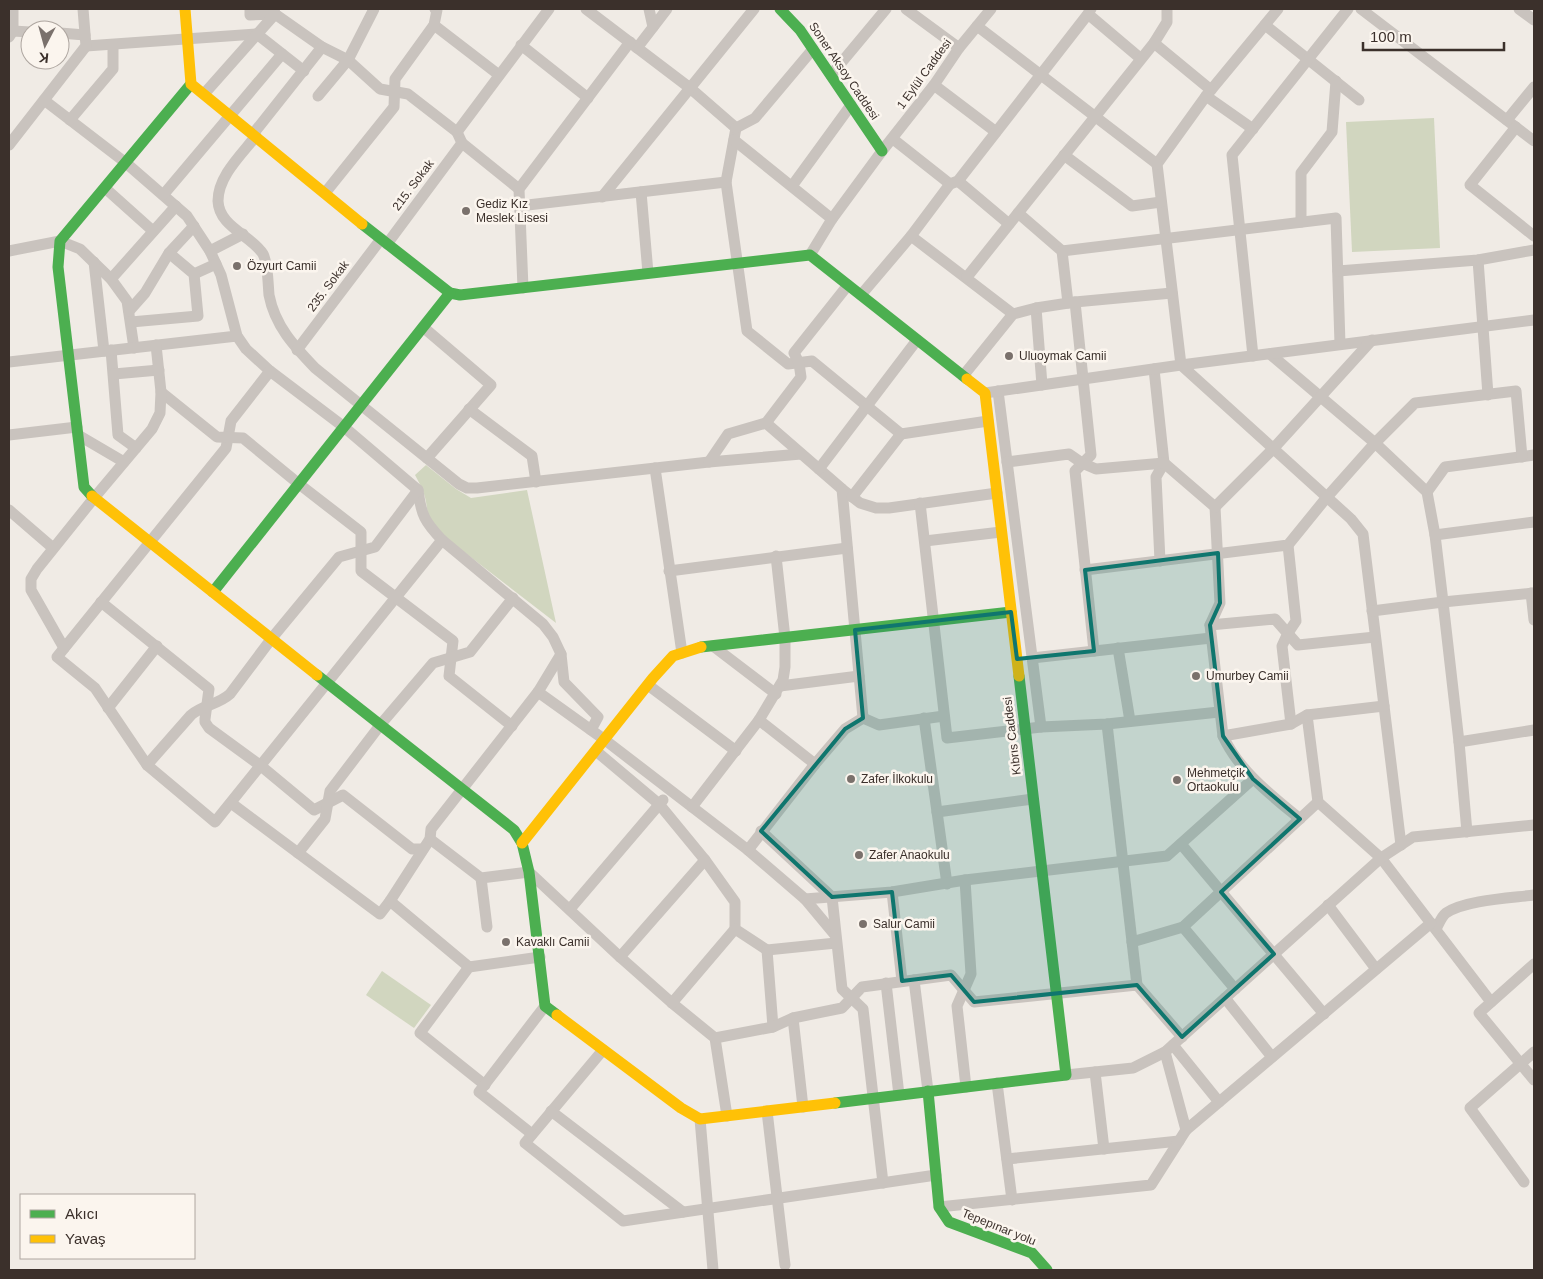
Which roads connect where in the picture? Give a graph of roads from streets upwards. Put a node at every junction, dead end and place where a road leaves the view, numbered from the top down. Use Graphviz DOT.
graph roads {
  1 [pos="13,9"];
  2 [pos="83,9"];
  3 [pos="186,9"];
  4 [pos="250,9"];
  5 [pos="374,9"];
  6 [pos="435,9"];
  7 [pos="549,9"];
  8 [pos="586,9"];
  9 [pos="649,9"];
  10 [pos="667,9"];
  11 [pos="754,9"];
  12 [pos="780,9"];
  13 [pos="886,9"];
  14 [pos="906,9"];
  15 [pos="992,9"];
  16 [pos="1167,9"];
  17 [pos="1348,9"];
  18 [pos="1361,9"];
  19 [pos="1519,9"];
  20 [pos="1272,10"];
  21 [pos="1089,11"];
  22 [pos="274,12"];
  23 [pos="1534,20"];
  24 [pos="434,25"];
  25 [pos="1265,25"];
  26 [pos="977,26"];
  27 [pos="653,27"];
  28 [pos="11,34"];
  29 [pos="257,34"];
  30 [pos="70,36"];
  31 [pos="85,40"];
  32 [pos="188,40"];
  33 [pos="1154,43"];
  34 [pos="113,45"];
  35 [pos="521,45"];
  36 [pos="634,45"];
  37 [pos="322,48"];
  38 [pos="959,48"];
  39 [pos="813,49"];
  40 [pos="282,54"];
  41 [pos="1140,58"];
  42 [pos="1308,58"];
  43 [pos="348,60"];
  44 [pos="304,71"];
  45 [pos="830,74"];
  46 [pos="499,75"];
  47 [pos="1041,75"];
  48 [pos="1336,81"];
  49 [pos="191,84"];
  50 [pos="934,85"];
  51 [pos="1534,86"];
  52 [pos="690,88"];
  53 [pos="395,92"];
  54 [pos="1208,93"];
  55 [pos="204,94"];
  56 [pos="318,96"];
  57 [pos="588,98"];
  58 [pos="44,100"];
  59 [pos="1359,100"];
  60 [pos="851,106"];
  61 [pos="230,115"];
  62 [pos="1095,117"];
  63 [pos="70,120"];
  64 [pos="1512,124"];
  65 [pos="1253,129"];
  66 [pos="457,132"];
  67 [pos="996,132"];
  68 [pos="735,134"];
  69 [pos="254,135"];
  70 [pos="892,139"];
  71 [pos="1534,141"];
  72 [pos="462,143"];
  73 [pos="9,145"];
  74 [pos="882,151"];
  75 [pos="1064,155"];
  76 [pos="126,163"];
  77 [pos="1157,164"];
  78 [pos="726,182"];
  79 [pos="954,182"];
  80 [pos="792,186"];
  81 [pos="105,188"];
  82 [pos="519,189"];
  83 [pos="641,192"];
  84 [pos="325,193"];
  85 [pos="164,194"];
  86 [pos="602,197"];
  87 [pos="1161,202"];
  88 [pos="176,206"];
  89 [pos="519,206"];
  90 [pos="1018,213"];
  91 [pos="832,219"];
  92 [pos="1301,222"];
  93 [pos="1009,224"];
  94 [pos="194,226"];
  95 [pos="1240,229"];
  96 [pos="154,232"];
  97 [pos="242,234"];
  98 [pos="911,236"];
  99 [pos="1534,236"];
  100 [pos="1166,238"];
  101 [pos="60,241"];
  102 [pos="384,241"];
  103 [pos="1534,250"];
  104 [pos="9,251"];
  105 [pos="210,251"];
  106 [pos="1062,251"];
  107 [pos="169,253"];
  108 [pos="810,254"];
  109 [pos="1478,260"];
  110 [pos="94,262"];
  111 [pos="737,263"];
  112 [pos="216,264"];
  113 [pos="1338,271"];
  114 [pos="648,273"];
  115 [pos="194,274"];
  116 [pos="967,278"];
  117 [pos="111,279"];
  118 [pos="848,285"];
  119 [pos="523,288"];
  120 [pos="450,293"];
  121 [pos="1172,293"];
  122 [pos="862,295"];
  123 [pos="1071,303"];
  124 [pos="1036,308"];
  125 [pos="1013,314"];
  126 [pos="130,317"];
  127 [pos="1534,320"];
  128 [pos="1484,326"];
  129 [pos="423,327"];
  130 [pos="238,336"];
  131 [pos="918,340"];
  132 [pos="1372,340"];
  133 [pos="1340,344"];
  134 [pos="156,345"];
  135 [pos="134,348"];
  136 [pos="297,350"];
  137 [pos="107,351"];
  138 [pos="1270,354"];
  139 [pos="68,355"];
  140 [pos="1253,356"];
  141 [pos="9,362"];
  142 [pos="799,363"];
  143 [pos="1181,365"];
  144 [pos="1154,369"];
  145 [pos="158,370"];
  146 [pos="270,370"];
  147 [pos="114,374"];
  148 [pos="964,376"];
  149 [pos="1084,379"];
  150 [pos="1042,385"];
  151 [pos="998,391"];
  152 [pos="161,392"];
  153 [pos="985,393"];
  154 [pos="1488,395"];
  155 [pos="1321,396"];
  156 [pos="362,405"];
  157 [pos="867,406"];
  158 [pos="470,409"];
  159 [pos="988,421"];
  160 [pos="766,423"];
  161 [pos="344,427"];
  162 [pos="78,431"];
  163 [pos="902,434"];
  164 [pos="9,435"];
  165 [pos="228,438"];
  166 [pos="1375,443"];
  167 [pos="136,448"];
  168 [pos="1273,448"];
  169 [pos="801,454"];
  170 [pos="1534,455"];
  171 [pos="1522,457"];
  172 [pos="427,458"];
  173 [pos="124,462"];
  174 [pos="709,462"];
  175 [pos="1007,462"];
  176 [pos="1082,463"];
  177 [pos="1164,463"];
  178 [pos="655,468"];
  179 [pos="819,469"];
  180 [pos="536,482"];
  181 [pos="299,484"];
  182 [pos="842,489"];
  183 [pos="418,490"];
  184 [pos="1427,492"];
  185 [pos="997,493"];
  186 [pos="852,496"];
  187 [pos="1327,497"];
  188 [pos="94,498"];
  189 [pos="920,503"];
  190 [pos="1215,507"];
  191 [pos="9,510"];
  192 [pos="1534,522"];
  193 [pos="1001,532"];
  194 [pos="1435,535"];
  195 [pos="442,540"];
  196 [pos="925,541"];
  197 [pos="150,542"];
  198 [pos="1288,544"];
  199 [pos="54,548"];
  200 [pos="847,548"];
  201 [pos="361,550"];
  202 [pos="1218,553"];
  203 [pos="776,556"];
  204 [pos="1160,561"];
  205 [pos="670,570"];
  206 [pos="1086,570"];
  207 [pos="214,592"];
  208 [pos="1533,593"];
  209 [pos="396,598"];
  210 [pos="513,598"];
  211 [pos="101,602"];
  212 [pos="1443,602"];
  213 [pos="1372,611"];
  214 [pos="1011,612"];
  215 [pos="934,620"];
  216 [pos="1534,620"];
  217 [pos="1210,625"];
  218 [pos="855,630"];
  219 [pos="1288,633"];
  220 [pos="1376,637"];
  221 [pos="272,638"];
  222 [pos="785,638"];
  223 [pos="1211,638"];
  224 [pos="157,646"];
  225 [pos="713,646"];
  226 [pos="64,648"];
  227 [pos="1118,648"];
  228 [pos="1094,651"];
  229 [pos="682,653"];
  230 [pos="561,654"];
  231 [pos="451,657"];
  232 [pos="1032,658"];
  233 [pos="859,676"];
  234 [pos="328,682"];
  235 [pos="648,685"];
  236 [pos="778,690"];
  237 [pos="538,692"];
  238 [pos="1384,706"];
  239 [pos="207,707"];
  240 [pos="108,708"];
  241 [pos="1219,712"];
  242 [pos="1307,714"];
  243 [pos="944,716"];
  244 [pos="863,718"];
  245 [pos="924,718"];
  246 [pos="759,720"];
  247 [pos="1130,721"];
  248 [pos="381,724"];
  249 [pos="1107,724"];
  250 [pos="1291,724"];
  251 [pos="512,726"];
  252 [pos="1041,727"];
  253 [pos="1025,729"];
  254 [pos="591,730"];
  255 [pos="1534,730"];
  256 [pos="1223,736"];
  257 [pos="605,740"];
  258 [pos="1459,742"];
  259 [pos="596,751"];
  260 [pos="736,751"];
  261 [pos="815,764"];
  262 [pos="147,765"];
  263 [pos="261,766"];
  264 [pos="1253,779"];
  265 [pos="462,788"];
  266 [pos="670,790"];
  267 [pos="1033,799"];
  268 [pos="1318,802"];
  269 [pos="231,803"];
  270 [pos="328,804"];
  271 [pos="659,804"];
  272 [pos="692,807"];
  273 [pos="937,812"];
  274 [pos="1300,819"];
  275 [pos="1534,826"];
  276 [pos="761,831"];
  277 [pos="1467,832"];
  278 [pos="430,839"];
  279 [pos="522,843"];
  280 [pos="1181,844"];
  281 [pos="1401,844"];
  282 [pos="423,849"];
  283 [pos="748,850"];
  284 [pos="298,853"];
  285 [pos="1381,858"];
  286 [pos="705,860"];
  287 [pos="1123,862"];
  288 [pos="1042,871"];
  289 [pos="529,872"];
  290 [pos="481,878"];
  291 [pos="965,880"];
  292 [pos="947,884"];
  293 [pos="892,892"];
  294 [pos="1221,892"];
  295 [pos="1534,895"];
  296 [pos="832,897"];
  297 [pos="805,899"];
  298 [pos="390,901"];
  299 [pos="1328,905"];
  300 [pos="570,909"];
  301 [pos="1433,926"];
  302 [pos="487,927"];
  303 [pos="1183,927"];
  304 [pos="735,929"];
  305 [pos="836,939"];
  306 [pos="1132,942"];
  307 [pos="767,950"];
  308 [pos="1274,954"];
  309 [pos="540,956"];
  310 [pos="620,957"];
  311 [pos="1534,964"];
  312 [pos="469,967"];
  313 [pos="1376,969"];
  314 [pos="914,980"];
  315 [pos="902,981"];
  316 [pos="886,983"];
  317 [pos="1137,985"];
  318 [pos="1235,989"];
  319 [pos="964,991"];
  320 [pos="1057,993"];
  321 [pos="851,997"];
  322 [pos="1225,998"];
  323 [pos="1491,1002"];
  324 [pos="672,1003"];
  325 [pos="545,1006"];
  326 [pos="1324,1014"];
  327 [pos="793,1018"];
  328 [pos="774,1027"];
  329 [pos="1182,1037"];
  330 [pos="715,1038"];
  331 [pos="1169,1049"];
  332 [pos="603,1050"];
  333 [pos="1534,1052"];
  334 [pos="1272,1057"];
  335 [pos="1522,1063"];
  336 [pos="1095,1072"];
  337 [pos="1066,1075"];
  338 [pos="1534,1080"];
  339 [pos="998,1083"];
  340 [pos="485,1084"];
  341 [pos="966,1087"];
  342 [pos="928,1091"];
  343 [pos="899,1095"];
  344 [pos="872,1098"];
  345 [pos="1218,1102"];
  346 [pos="803,1107"];
  347 [pos="552,1111"];
  348 [pos="767,1111"];
  349 [pos="727,1116"];
  350 [pos="700,1120"];
  351 [pos="1186,1130"];
  352 [pos="532,1134"];
  353 [pos="1179,1141"];
  354 [pos="1104,1149"];
  355 [pos="1007,1159"];
  356 [pos="936,1176"];
  357 [pos="1524,1182"];
  358 [pos="883,1183"];
  359 [pos="777,1199"];
  360 [pos="1012,1200"];
  361 [pos="939,1207"];
  362 [pos="707,1209"];
  363 [pos="684,1212"];
  364 [pos="785,1265"];
  365 [pos="713,1270"];
  366 [pos="1046,1270"];
  1 -- 28 [label="street"];
  2 -- 31 [label="street"];
  3 -- 32 [label="street"];
  4 -- 22 [label="street"];
  5 -- 43 [label="street"];
  6 -- 24 [label="street"];
  7 -- 35 [label="street"];
  8 -- 36 [label="street"];
  9 -- 27 [label="street"];
  10 -- 27 [label="street"];
  11 -- 52 [label="street"];
  12 -- 39 [label="street, Soner Aksoy Caddesi"];
  13 -- 45 [label="street"];
  14 -- 38 [label="street"];
  15 -- 26 [label="street, 1 Eylül Caddesi"];
  16 -- 33 [label="street"];
  17 -- 42 [label="street"];
  18 -- 64 [label="street"];
  19 -- 23 [label="street"];
  20 -- 25 [label="street"];
  21 -- 41 [label="street"];
  21 -- 47 [label="street"];
  22 -- 29 [label="street"];
  22 -- 37 [label="street"];
  24 -- 46 [label="street"];
  24 -- 53 [label="street"];
  25 -- 42 [label="street"];
  25 -- 54 [label="street"];
  26 -- 38 [label="street, 1 Eylül Caddesi"];
  26 -- 47 [label="street"];
  27 -- 36 [label="street"];
  29 -- 32 [label="street"];
  29 -- 40 [label="street"];
  29 -- 55 [label="street"];
  30 -- 31 [label="street"];
  31 -- 34 [label="street"];
  31 -- 58 [label="street"];
  32 -- 34 [label="street"];
  32 -- 49 [label="street"];
  33 -- 41 [label="street"];
  33 -- 54 [label="street"];
  34 -- 63 [label="street"];
  35 -- 46 [label="street"];
  35 -- 57 [label="street"];
  36 -- 52 [label="street"];
  36 -- 57 [label="street"];
  37 -- 43 [label="street"];
  37 -- 44 [label="street"];
  38 -- 50 [label="street, 1 Eylül Caddesi"];
  39 -- 45 [label="street, Soner Aksoy Caddesi"];
  39 -- 68 [label="street"];
  40 -- 44 [label="street"];
  40 -- 61 [label="street"];
  41 -- 62 [label="street"];
  42 -- 48 [label="street"];
  42 -- 65 [label="street"];
  43 -- 53 [label="street"];
  43 -- 56 [label="street"];
  44 -- 69 [label="street"];
  45 -- 60 [label="street, Soner Aksoy Caddesi"];
  46 -- 66 [label="street"];
  47 -- 62 [label="street"];
  47 -- 67 [label="street"];
  48 -- 59 [label="street"];
  48 -- 92 [label="street"];
  49 -- 55 [label="street"];
  49 -- 76 [label="street"];
  50 -- 67 [label="street"];
  50 -- 70 [label="street, 1 Eylül Caddesi"];
  51 -- 64 [label="street"];
  52 -- 68 [label="street"];
  52 -- 86 [label="street"];
  53 -- 66 [label="street"];
  53 -- 84 [label="street"];
  54 -- 65 [label="street"];
  54 -- 77 [label="street"];
  55 -- 61 [label="street"];
  57 -- 82 [label="street"];
  58 -- 63 [label="street"];
  58 -- 73 [label="street"];
  60 -- 74 [label="street, Soner Aksoy Caddesi"];
  60 -- 80 [label="street"];
  61 -- 69 [label="street"];
  61 -- 85 [label="street"];
  62 -- 75 [label="street"];
  62 -- 77 [label="street"];
  63 -- 76 [label="street"];
  64 -- 71 [label="street"];
  64 -- 99 [label="street"];
  65 -- 95 [label="street"];
  66 -- 72 [label="street"];
  67 -- 79 [label="street"];
  68 -- 78 [label="street"];
  68 -- 80 [label="street"];
  69 -- 84 [label="street"];
  69 -- 97 [label="street"];
  70 -- 74 [label="street, 1 Eylül Caddesi"];
  70 -- 79 [label="street"];
  72 -- 82 [label="street"];
  72 -- 102 [label="street, 215. Sokak"];
  74 -- 91 [label="street, 1 Eylül Caddesi"];
  75 -- 87 [label="street"];
  75 -- 90 [label="street"];
  76 -- 81 [label="street"];
  76 -- 85 [label="street"];
  77 -- 87 [label="street"];
  78 -- 83 [label="street"];
  78 -- 111 [label="street"];
  79 -- 93 [label="street"];
  79 -- 98 [label="street"];
  80 -- 91 [label="street"];
  81 -- 96 [label="street"];
  81 -- 101 [label="street"];
  82 -- 89 [label="street"];
  83 -- 86 [label="street"];
  83 -- 114 [label="street"];
  84 -- 102 [label="street"];
  85 -- 88 [label="street"];
  86 -- 89 [label="street"];
  87 -- 100 [label="street"];
  88 -- 94 [label="street"];
  88 -- 96 [label="street"];
  89 -- 119 [label="street"];
  90 -- 93 [label="street"];
  90 -- 106 [label="street"];
  91 -- 108 [label="street, 1 Eylül Caddesi"];
  92 -- 95 [label="street"];
  92 -- 113 [label="street"];
  93 -- 116 [label="street"];
  94 -- 105 [label="street"];
  94 -- 107 [label="street"];
  95 -- 100 [label="street"];
  95 -- 140 [label="street"];
  96 -- 117 [label="street"];
  97 -- 105 [label="street"];
  97 -- 136 [label="street"];
  98 -- 116 [label="street"];
  98 -- 122 [label="street"];
  100 -- 106 [label="street"];
  100 -- 121 [label="street"];
  101 -- 104 [label="street"];
  101 -- 110 [label="street"];
  101 -- 139 [label="street"];
  102 -- 120 [label="street"];
  102 -- 136 [label="street, 235. Sokak"];
  103 -- 109 [label="street"];
  105 -- 112 [label="street"];
  106 -- 123 [label="street"];
  107 -- 115 [label="street"];
  107 -- 126 [label="street"];
  108 -- 111 [label="street"];
  108 -- 118 [label="street"];
  109 -- 113 [label="street"];
  109 -- 128 [label="street"];
  110 -- 117 [label="street"];
  110 -- 137 [label="street"];
  111 -- 114 [label="street"];
  111 -- 142 [label="street"];
  112 -- 115 [label="street"];
  112 -- 130 [label="street"];
  113 -- 133 [label="street"];
  114 -- 119 [label="street"];
  115 -- 126 [label="street"];
  116 -- 125 [label="street"];
  117 -- 126 [label="street"];
  118 -- 122 [label="street"];
  118 -- 142 [label="street"];
  119 -- 120 [label="street"];
  120 -- 129 [label="street"];
  121 -- 123 [label="street"];
  121 -- 143 [label="street"];
  122 -- 131 [label="street"];
  123 -- 124 [label="street"];
  123 -- 149 [label="street"];
  124 -- 125 [label="street"];
  124 -- 150 [label="street"];
  125 -- 148 [label="street"];
  126 -- 135 [label="street"];
  127 -- 128 [label="street"];
  128 -- 132 [label="street"];
  128 -- 154 [label="street"];
  129 -- 156 [label="street"];
  129 -- 158 [label="street"];
  130 -- 134 [label="street"];
  130 -- 146 [label="street"];
  131 -- 148 [label="street"];
  131 -- 157 [label="street"];
  132 -- 133 [label="street"];
  132 -- 155 [label="street"];
  133 -- 138 [label="street"];
  134 -- 135 [label="street"];
  134 -- 145 [label="street"];
  135 -- 137 [label="street"];
  136 -- 156 [label="street"];
  137 -- 139 [label="street"];
  137 -- 147 [label="street"];
  138 -- 140 [label="street"];
  138 -- 155 [label="street"];
  139 -- 141 [label="street"];
  139 -- 162 [label="street"];
  140 -- 143 [label="street"];
  142 -- 157 [label="street"];
  142 -- 160 [label="street"];
  143 -- 144 [label="street"];
  143 -- 168 [label="street"];
  144 -- 149 [label="street"];
  144 -- 177 [label="street"];
  145 -- 147 [label="street"];
  145 -- 152 [label="street"];
  146 -- 161 [label="street"];
  146 -- 165 [label="street"];
  147 -- 167 [label="street"];
  148 -- 153 [label="street"];
  149 -- 150 [label="street"];
  149 -- 176 [label="street"];
  150 -- 151 [label="street"];
  151 -- 153 [label="street"];
  151 -- 175 [label="street"];
  152 -- 165 [label="street"];
  152 -- 167 [label="street"];
  153 -- 159 [label="street, Kıbrıs Caddesi"];
  154 -- 166 [label="street"];
  154 -- 171 [label="street"];
  155 -- 166 [label="street"];
  155 -- 168 [label="street"];
  156 -- 161 [label="street"];
  156 -- 172 [label="street"];
  157 -- 163 [label="street"];
  157 -- 179 [label="street"];
  158 -- 172 [label="street"];
  158 -- 180 [label="street"];
  159 -- 163 [label="street"];
  159 -- 185 [label="street, Kıbrıs Caddesi"];
  160 -- 169 [label="street"];
  160 -- 174 [label="street"];
  161 -- 181 [label="street"];
  161 -- 183 [label="street"];
  162 -- 164 [label="street"];
  162 -- 173 [label="street"];
  162 -- 188 [label="street"];
  163 -- 186 [label="street"];
  165 -- 181 [label="street"];
  165 -- 197 [label="street"];
  166 -- 184 [label="street"];
  166 -- 187 [label="street"];
  167 -- 173 [label="street"];
  168 -- 187 [label="street"];
  168 -- 190 [label="street"];
  169 -- 174 [label="street"];
  169 -- 179 [label="street"];
  170 -- 171 [label="street"];
  171 -- 184 [label="street"];
  172 -- 180 [label="street"];
  173 -- 188 [label="street"];
  174 -- 178 [label="street"];
  175 -- 176 [label="street"];
  175 -- 232 [label="street"];
  176 -- 177 [label="street"];
  176 -- 206 [label="street"];
  177 -- 190 [label="street"];
  177 -- 204 [label="street"];
  178 -- 180 [label="street"];
  178 -- 205 [label="street"];
  179 -- 182 [label="street"];
  181 -- 201 [label="street"];
  181 -- 207 [label="street"];
  182 -- 186 [label="street"];
  182 -- 200 [label="street"];
  183 -- 195 [label="street"];
  183 -- 201 [label="street"];
  184 -- 194 [label="street"];
  185 -- 189 [label="street"];
  185 -- 193 [label="street, Kıbrıs Caddesi"];
  186 -- 189 [label="street"];
  187 -- 198 [label="street"];
  187 -- 213 [label="street"];
  188 -- 197 [label="street"];
  188 -- 199 [label="street"];
  189 -- 196 [label="street"];
  190 -- 202 [label="street"];
  191 -- 199 [label="street"];
  192 -- 194 [label="street"];
  193 -- 196 [label="street"];
  193 -- 214 [label="street, Kıbrıs Caddesi"];
  194 -- 212 [label="street"];
  195 -- 209 [label="street"];
  195 -- 210 [label="street"];
  196 -- 215 [label="street"];
  197 -- 207 [label="street"];
  197 -- 211 [label="street"];
  198 -- 202 [label="street"];
  198 -- 219 [label="street"];
  199 -- 226 [label="street"];
  200 -- 203 [label="street"];
  200 -- 218 [label="street"];
  201 -- 209 [label="street"];
  201 -- 221 [label="street"];
  202 -- 204 [label="street"];
  202 -- 217 [label="street"];
  203 -- 205 [label="street"];
  203 -- 222 [label="street"];
  204 -- 206 [label="street"];
  205 -- 229 [label="street"];
  206 -- 228 [label="street"];
  207 -- 221 [label="street"];
  208 -- 212 [label="street"];
  208 -- 216 [label="street"];
  209 -- 231 [label="street"];
  209 -- 234 [label="street"];
  210 -- 230 [label="street"];
  210 -- 231 [label="street"];
  211 -- 224 [label="street"];
  211 -- 226 [label="street"];
  212 -- 213 [label="street"];
  212 -- 258 [label="street"];
  213 -- 220 [label="street"];
  214 -- 215 [label="street"];
  214 -- 253 [label="street, Kıbrıs Caddesi"];
  215 -- 218 [label="street"];
  215 -- 243 [label="street"];
  217 -- 219 [label="street"];
  217 -- 223 [label="street"];
  218 -- 222 [label="street"];
  218 -- 233 [label="street"];
  219 -- 220 [label="street"];
  219 -- 250 [label="street"];
  220 -- 238 [label="street"];
  221 -- 234 [label="street"];
  221 -- 239 [label="street"];
  222 -- 225 [label="street"];
  222 -- 236 [label="street"];
  223 -- 227 [label="street"];
  223 -- 241 [label="street"];
  224 -- 239 [label="street"];
  224 -- 240 [label="street"];
  225 -- 229 [label="street"];
  225 -- 236 [label="street"];
  226 -- 240 [label="street"];
  227 -- 228 [label="street"];
  227 -- 247 [label="street"];
  228 -- 232 [label="street"];
  229 -- 235 [label="street"];
  230 -- 237 [label="street"];
  230 -- 254 [label="street"];
  231 -- 248 [label="street"];
  231 -- 251 [label="street"];
  232 -- 252 [label="street"];
  233 -- 236 [label="street"];
  233 -- 244 [label="street"];
  234 -- 248 [label="street"];
  234 -- 263 [label="street"];
  235 -- 257 [label="street"];
  235 -- 260 [label="street"];
  236 -- 246 [label="street"];
  237 -- 251 [label="street"];
  237 -- 254 [label="street"];
  238 -- 242 [label="street"];
  238 -- 281 [label="street"];
  239 -- 262 [label="street"];
  239 -- 263 [label="street"];
  240 -- 262 [label="street"];
  241 -- 247 [label="street"];
  241 -- 256 [label="street"];
  242 -- 250 [label="street"];
  242 -- 268 [label="street"];
  243 -- 245 [label="street"];
  243 -- 253 [label="street"];
  244 -- 245 [label="street"];
  244 -- 261 [label="street"];
  245 -- 273 [label="street"];
  246 -- 260 [label="street"];
  246 -- 261 [label="street"];
  247 -- 249 [label="street"];
  248 -- 265 [label="street"];
  248 -- 270 [label="street"];
  249 -- 252 [label="street"];
  249 -- 287 [label="street"];
  250 -- 256 [label="street"];
  251 -- 265 [label="street"];
  252 -- 253 [label="street"];
  253 -- 267 [label="street, Kıbrıs Caddesi"];
  254 -- 257 [label="street"];
  255 -- 258 [label="street"];
  256 -- 264 [label="street"];
  257 -- 259 [label="street"];
  257 -- 266 [label="street"];
  258 -- 277 [label="street"];
  259 -- 271 [label="street"];
  259 -- 279 [label="street"];
  260 -- 272 [label="street"];
  261 -- 276 [label="street"];
  262 -- 269 [label="street"];
  263 -- 269 [label="street"];
  263 -- 270 [label="street"];
  264 -- 274 [label="street"];
  264 -- 280 [label="street"];
  265 -- 278 [label="street"];
  265 -- 279 [label="street"];
  266 -- 271 [label="street"];
  266 -- 272 [label="street"];
  267 -- 273 [label="street"];
  267 -- 288 [label="street, Kıbrıs Caddesi"];
  268 -- 274 [label="street"];
  268 -- 285 [label="street"];
  269 -- 284 [label="street"];
  270 -- 282 [label="street"];
  270 -- 284 [label="street"];
  271 -- 286 [label="street"];
  271 -- 300 [label="street"];
  272 -- 283 [label="street"];
  273 -- 292 [label="street"];
  274 -- 294 [label="street"];
  275 -- 277 [label="street"];
  276 -- 283 [label="street"];
  276 -- 296 [label="street"];
  277 -- 281 [label="street"];
  278 -- 282 [label="street"];
  278 -- 290 [label="street"];
  279 -- 289 [label="street"];
  280 -- 287 [label="street"];
  280 -- 294 [label="street"];
  281 -- 285 [label="street"];
  282 -- 298 [label="street"];
  283 -- 297 [label="street"];
  284 -- 298 [label="street"];
  285 -- 299 [label="street"];
  285 -- 301 [label="street"];
  286 -- 304 [label="street"];
  286 -- 310 [label="street"];
  287 -- 288 [label="street"];
  287 -- 306 [label="street"];
  288 -- 291 [label="street"];
  288 -- 320 [label="street, Kıbrıs Caddesi"];
  289 -- 290 [label="street"];
  289 -- 300 [label="street"];
  289 -- 309 [label="street"];
  290 -- 302 [label="street"];
  291 -- 292 [label="street"];
  291 -- 319 [label="street"];
  292 -- 293 [label="street"];
  293 -- 296 [label="street"];
  293 -- 315 [label="street"];
  294 -- 303 [label="street"];
  294 -- 308 [label="street"];
  295 -- 301 [label="street"];
  296 -- 297 [label="street"];
  296 -- 305 [label="street"];
  297 -- 305 [label="street"];
  298 -- 312 [label="street"];
  299 -- 308 [label="street"];
  299 -- 313 [label="street"];
  300 -- 310 [label="street"];
  301 -- 313 [label="street"];
  301 -- 323 [label="street"];
  303 -- 306 [label="street"];
  303 -- 318 [label="street"];
  304 -- 307 [label="street"];
  304 -- 324 [label="street"];
  305 -- 307 [label="street"];
  305 -- 321 [label="street"];
  306 -- 317 [label="street"];
  307 -- 328 [label="street"];
  308 -- 318 [label="street"];
  308 -- 326 [label="street"];
  309 -- 312 [label="street"];
  309 -- 325 [label="street"];
  310 -- 324 [label="street"];
  311 -- 323 [label="street"];
  312 -- 340 [label="street"];
  313 -- 326 [label="street"];
  314 -- 315 [label="street"];
  314 -- 319 [label="street"];
  314 -- 342 [label="street"];
  315 -- 316 [label="street"];
  316 -- 321 [label="street"];
  316 -- 343 [label="street"];
  317 -- 320 [label="street"];
  317 -- 329 [label="street"];
  318 -- 322 [label="street"];
  319 -- 320 [label="street"];
  319 -- 341 [label="street"];
  320 -- 337 [label="street, Kıbrıs Caddesi"];
  321 -- 327 [label="street"];
  321 -- 344 [label="street"];
  322 -- 329 [label="street"];
  322 -- 334 [label="street"];
  323 -- 335 [label="street"];
  324 -- 330 [label="street"];
  325 -- 332 [label="street"];
  325 -- 340 [label="street"];
  326 -- 334 [label="street"];
  327 -- 328 [label="street"];
  327 -- 346 [label="street"];
  328 -- 330 [label="street"];
  329 -- 331 [label="street"];
  330 -- 349 [label="street"];
  331 -- 336 [label="street"];
  331 -- 345 [label="street"];
  331 -- 351 [label="street"];
  332 -- 347 [label="street"];
  332 -- 350 [label="street"];
  333 -- 335 [label="street"];
  334 -- 345 [label="street"];
  335 -- 338 [label="street"];
  335 -- 357 [label="street"];
  336 -- 337 [label="street"];
  336 -- 354 [label="street"];
  337 -- 339 [label="street"];
  339 -- 341 [label="street"];
  339 -- 355 [label="street"];
  340 -- 352 [label="street"];
  341 -- 342 [label="street"];
  342 -- 343 [label="street"];
  342 -- 356 [label="street"];
  343 -- 344 [label="street"];
  344 -- 346 [label="street"];
  344 -- 358 [label="street"];
  345 -- 351 [label="street"];
  346 -- 348 [label="street"];
  347 -- 352 [label="street"];
  347 -- 363 [label="street"];
  348 -- 349 [label="street"];
  348 -- 359 [label="street"];
  349 -- 350 [label="street"];
  350 -- 362 [label="street"];
  351 -- 353 [label="street"];
  352 -- 363 [label="street"];
  353 -- 354 [label="street"];
  353 -- 360 [label="street"];
  354 -- 355 [label="street"];
  355 -- 360 [label="street"];
  356 -- 358 [label="street"];
  356 -- 361 [label="street"];
  358 -- 359 [label="street"];
  359 -- 362 [label="street"];
  359 -- 364 [label="street"];
  360 -- 361 [label="street"];
  361 -- 366 [label="street, Tepepınar yolu"];
  362 -- 363 [label="street"];
  362 -- 365 [label="street"];
}
